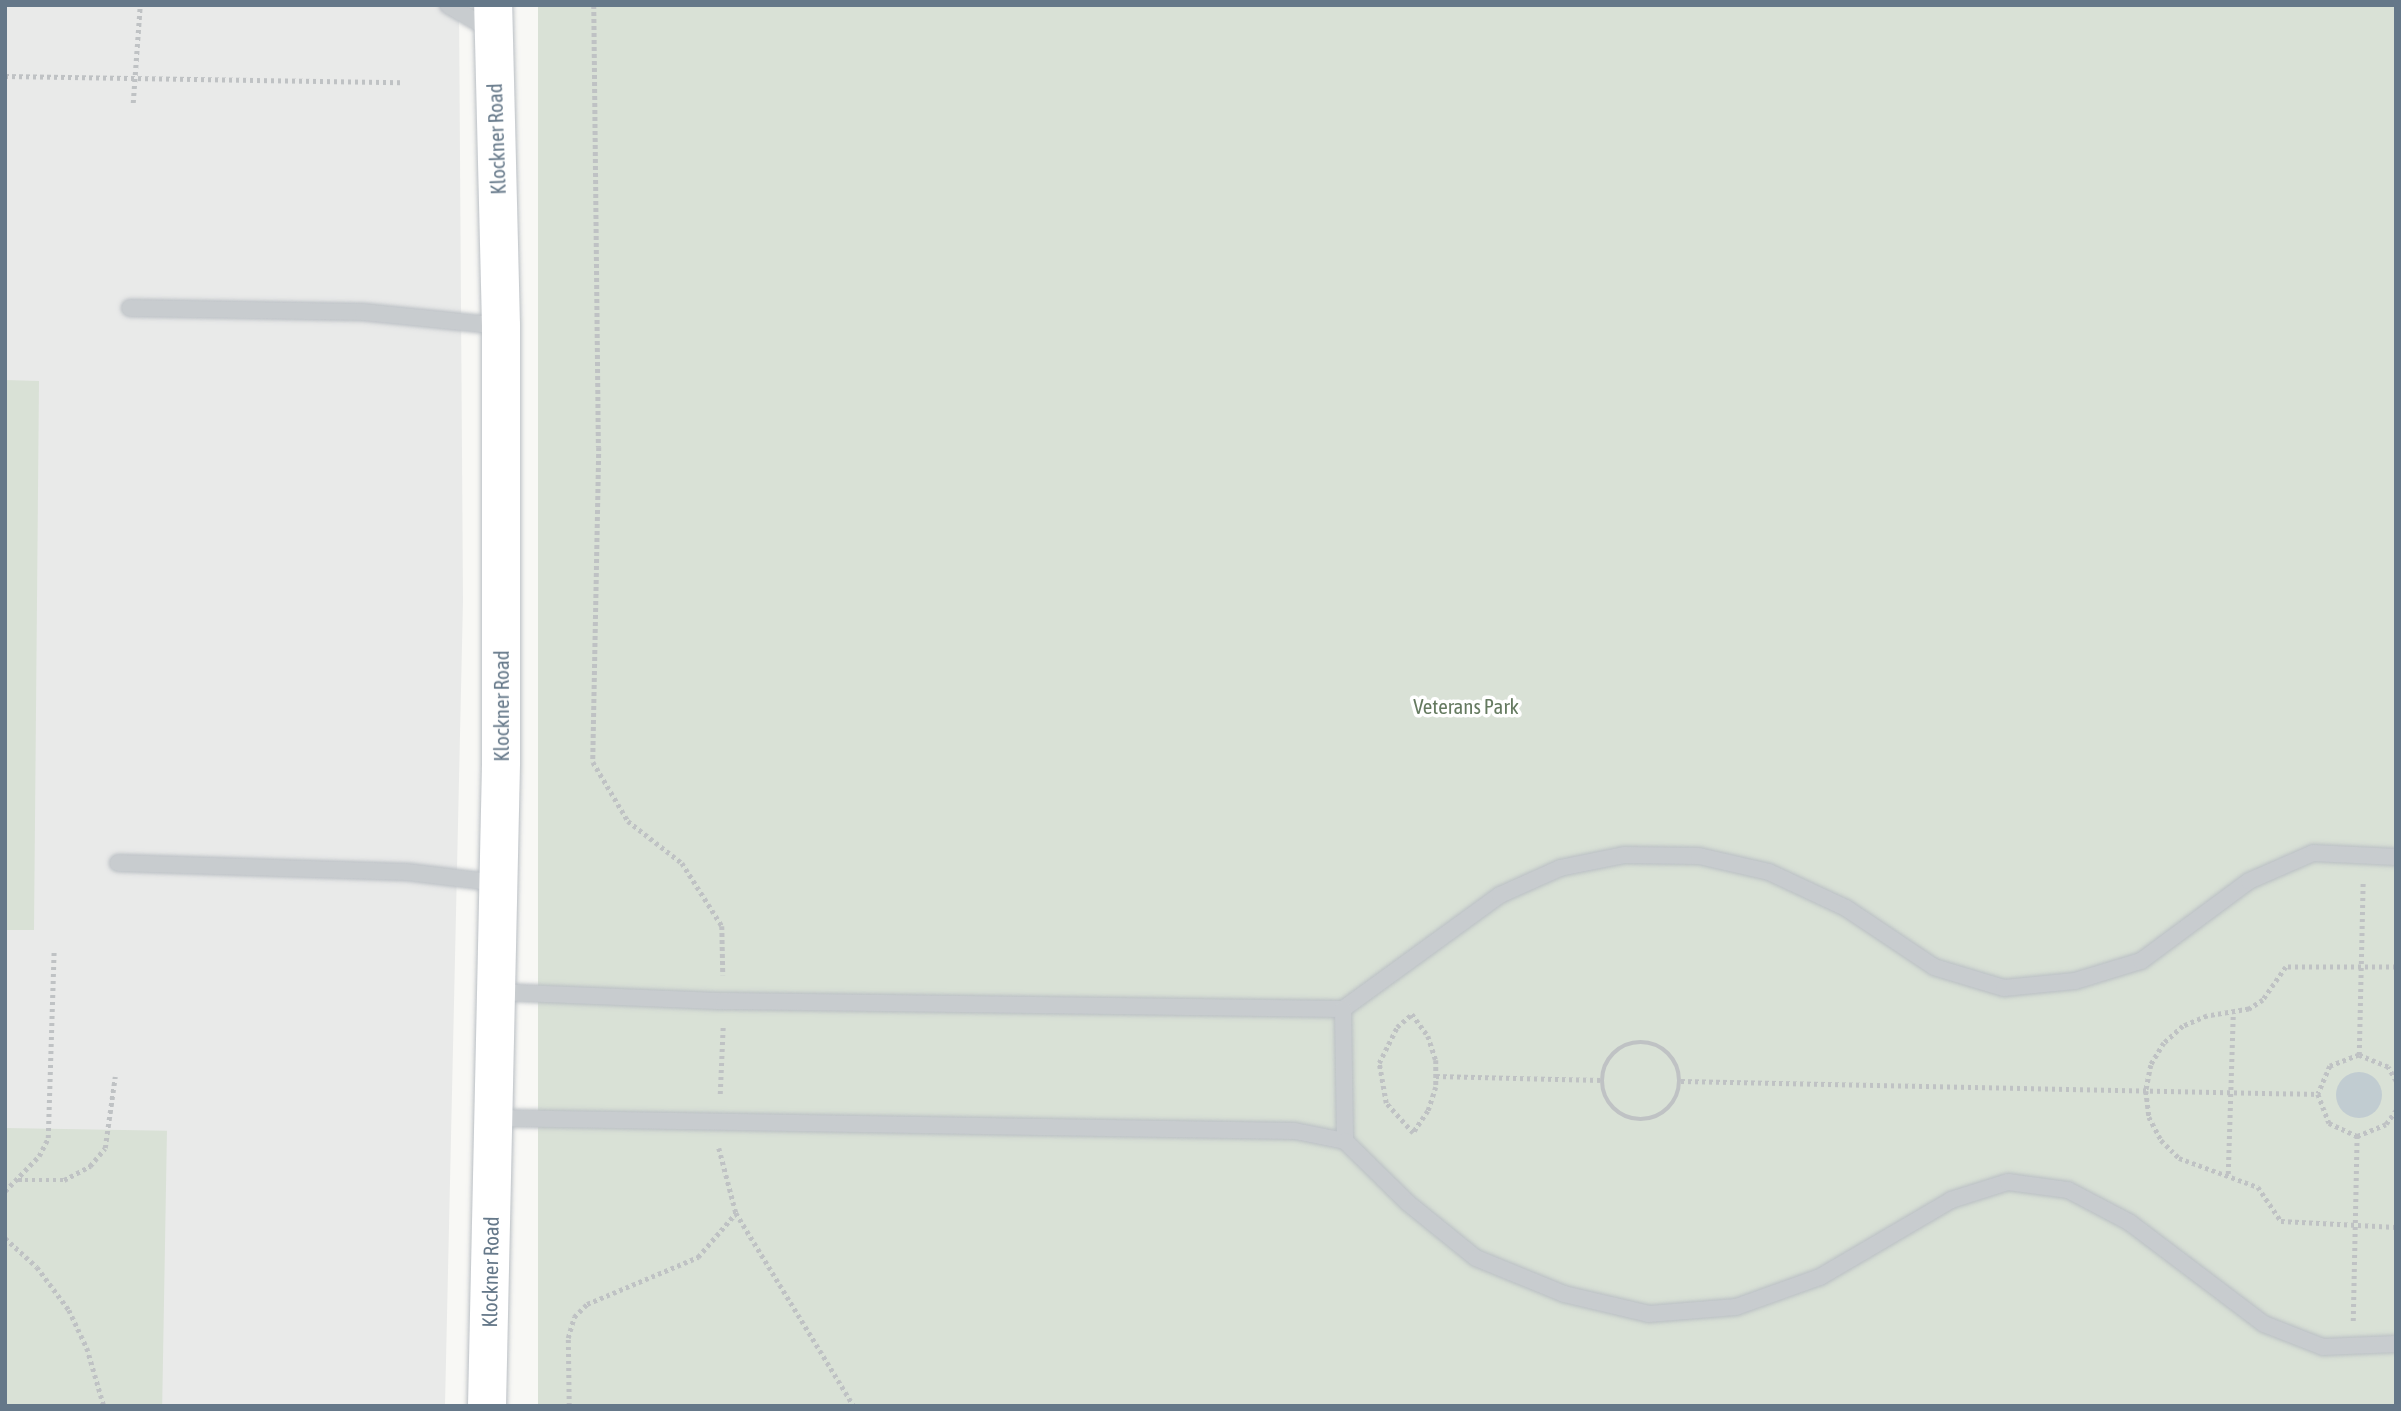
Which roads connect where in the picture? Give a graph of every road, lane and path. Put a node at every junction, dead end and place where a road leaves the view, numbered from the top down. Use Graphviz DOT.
graph roads {
  1 [pos="140,5"];
  2 [pos="448,5"];
  3 [pos="594,5"];
  4 [pos="493,18"];
  5 [pos="5,76"];
  6 [pos="138,78"];
  7 [pos="401,82"];
  8 [pos="133,103"];
  9 [pos="130,308"];
  10 [pos="501,327"];
  11 [pos="2364,854"];
  12 [pos="2396,857"];
  13 [pos="118,863"];
  14 [pos="498,883"];
  15 [pos="54,952"];
  16 [pos="2361,967"];
  17 [pos="2396,967"];
  18 [pos="496,992"];
  19 [pos="724,1001"];
  20 [pos="1343,1009"];
  21 [pos="2233,1014"];
  22 [pos="2359,1055"];
  23 [pos="1436,1076"];
  24 [pos="116,1077"];
  25 [pos="1602,1080"];
  26 [pos="2396,1081"];
  27 [pos="1681,1082"];
  28 [pos="2146,1091"];
  29 [pos="2231,1092"];
  30 [pos="2318,1094"];
  31 [pos="2396,1110"];
  32 [pos="494,1118"];
  33 [pos="719,1122"];
  34 [pos="2357,1136"];
  35 [pos="1345,1141"];
  36 [pos="2228,1174"];
  37 [pos="18,1180"];
  38 [pos="5,1191"];
  39 [pos="736,1213"];
  40 [pos="2356,1226"];
  41 [pos="2396,1227"];
  42 [pos="5,1238"];
  43 [pos="2396,1344"];
  44 [pos="2352,1346"];
  45 [pos="104,1406"];
  46 [pos="487,1406"];
  47 [pos="569,1406"];
  48 [pos="854,1406"];
  1 -- 6 [label="path"];
  2 -- 4 [label="lane"];
  3 -- 19 [label="path"];
  4 -- 10 [label="main road, Klockner Road"];
  5 -- 6 [label="path"];
  6 -- 7 [label="path"];
  6 -- 8 [label="path"];
  9 -- 10 [label="lane"];
  10 -- 14 [label="main road, Klockner Road"];
  11 -- 12 [label="lane"];
  11 -- 16 [label="path"];
  11 -- 20 [label="lane"];
  13 -- 14 [label="lane"];
  14 -- 18 [label="main road, Klockner Road"];
  15 -- 37 [label="path"];
  16 -- 17 [label="path"];
  16 -- 21 [label="path"];
  16 -- 22 [label="path"];
  18 -- 19 [label="lane"];
  18 -- 32 [label="main road, Klockner Road"];
  19 -- 20 [label="lane"];
  19 -- 33 [label="path"];
  20 -- 35 [label="lane"];
  21 -- 28 [label="path"];
  21 -- 29 [label="path"];
  22 -- 26 [label="path"];
  22 -- 30 [label="path"];
  23 -- 23 [label="path"];
  23 -- 25 [label="path"];
  24 -- 37 [label="path"];
  25 -- 27 [label="path"];
  25 -- 27 [label="path"];
  27 -- 28 [label="path"];
  28 -- 29 [label="path"];
  28 -- 36 [label="path"];
  29 -- 30 [label="path"];
  29 -- 36 [label="path"];
  30 -- 34 [label="path"];
  31 -- 34 [label="path"];
  32 -- 33 [label="lane"];
  32 -- 46 [label="main road, Klockner Road"];
  33 -- 35 [label="lane"];
  33 -- 39 [label="path"];
  34 -- 40 [label="path"];
  35 -- 44 [label="lane"];
  36 -- 40 [label="path"];
  37 -- 38 [label="path"];
  39 -- 47 [label="path"];
  39 -- 48 [label="path"];
  40 -- 41 [label="path"];
  40 -- 44 [label="path"];
  42 -- 45 [label="path"];
  43 -- 44 [label="lane"];
}
